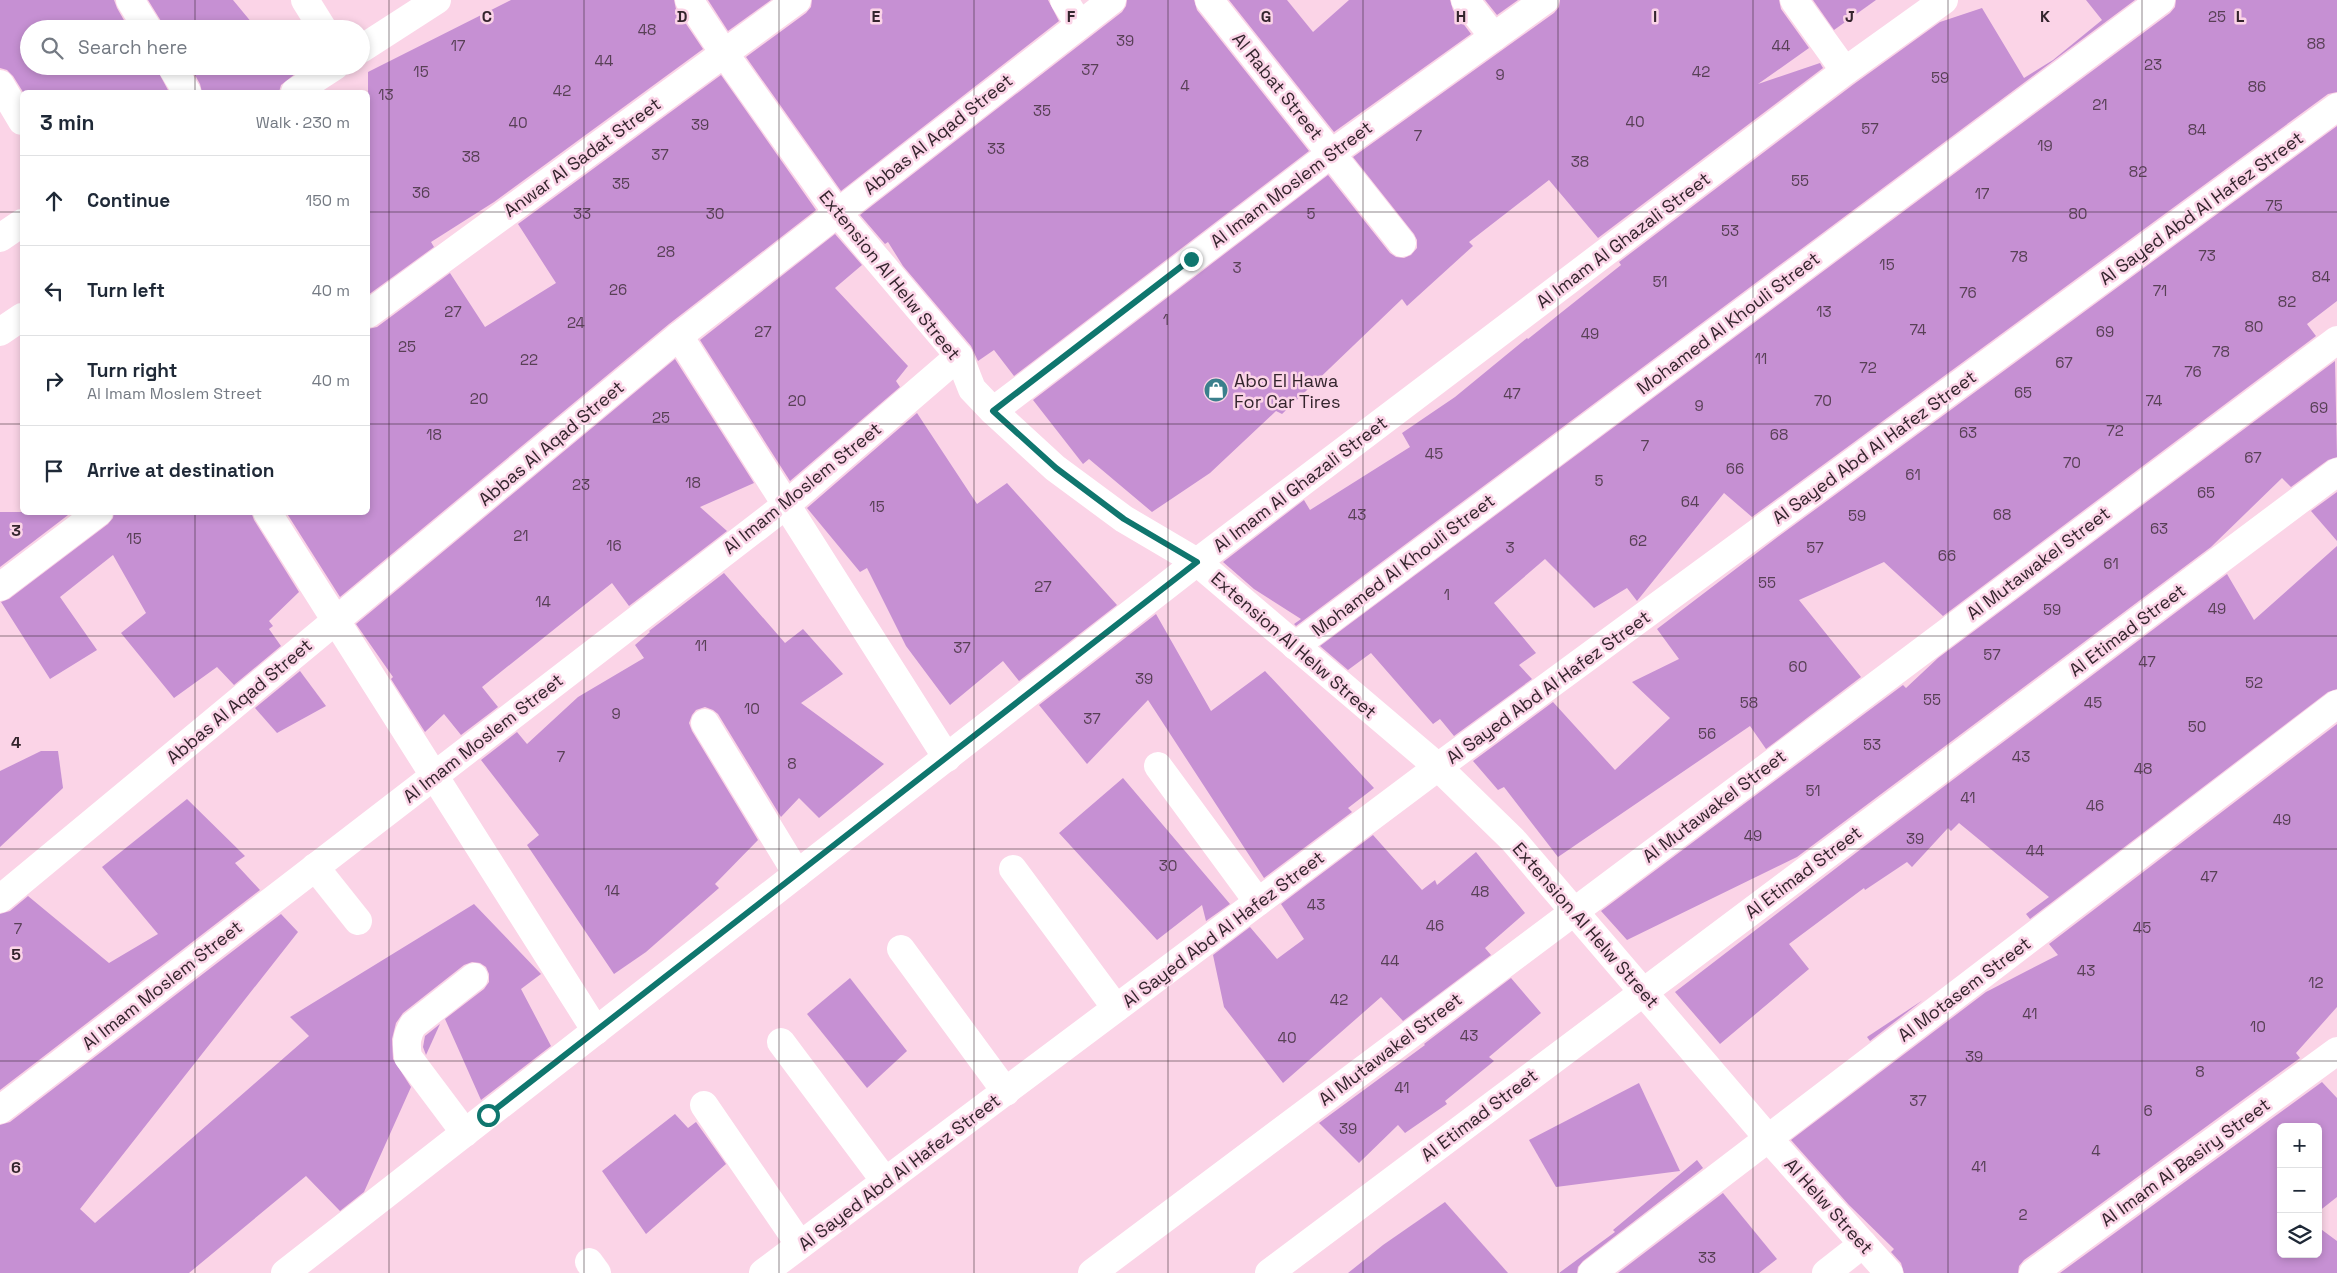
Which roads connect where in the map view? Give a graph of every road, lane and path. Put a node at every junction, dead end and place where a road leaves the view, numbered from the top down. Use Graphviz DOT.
graph roads {
  1 [pos="130,0"];
  2 [pos="305,0"];
  3 [pos="437,0"];
  4 [pos="690,0"];
  5 [pos="798,0"];
  6 [pos="1064,0"];
  7 [pos="1112,0"];
  8 [pos="1209,0"];
  9 [pos="1465,0"];
  10 [pos="1545,0"];
  11 [pos="1794,0"];
  12 [pos="1944,0"];
  13 [pos="2162,0"];
  14 [pos="142,20"];
  15 [pos="317,20"];
  16 [pos="1079,24"];
  17 [pos="1494,37"];
  18 [pos="370,43"];
  19 [pos="724,53"];
  20 [pos="1845,71"];
  21 [pos="177,75"];
  22 [pos="321,75"];
  23 [pos="0,84"];
  24 [pos="186,90"];
  25 [pos="298,90"];
  26 [pos="2337,108"];
  27 [pos="20,118"];
  28 [pos="1332,152"];
  29 [pos="837,212"];
  30 [pos="20,225"];
  31 [pos="0,238"];
  32 [pos="1402,243"];
  33 [pos="370,313"];
  34 [pos="20,318"];
  35 [pos="0,332"];
  36 [pos="679,336"];
  37 [pos="2337,340"];
  38 [pos="958,356"];
  39 [pos="993,411"];
  40 [pos="2337,472"];
  41 [pos="786,505"];
  42 [pos="95,515"];
  43 [pos="269,515"];
  44 [pos="1197,562"];
  45 [pos="0,587"];
  46 [pos="336,621"];
  47 [pos="1295,646"];
  48 [pos="2337,704"];
  49 [pos="705,722"];
  50 [pos="947,758"];
  51 [pos="1158,766"];
  52 [pos="1438,767"];
  53 [pos="434,775"];
  54 [pos="315,867"];
  55 [pos="1013,869"];
  56 [pos="797,874"];
  57 [pos="0,899"];
  58 [pos="1258,902"];
  59 [pos="1574,910"];
  60 [pos="358,921"];
  61 [pos="901,950"];
  62 [pos="474,977"];
  63 [pos="1644,992"];
  64 [pos="1116,1008"];
  65 [pos="596,1031"];
  66 [pos="781,1042"];
  67 [pos="2337,1051"];
  68 [pos="1006,1092"];
  69 [pos="704,1105"];
  70 [pos="0,1110"];
  71 [pos="466,1133"];
  72 [pos="1768,1138"];
  73 [pos="885,1181"];
  74 [pos="1863,1244"];
  75 [pos="800,1245"];
  76 [pos="285,1273"];
  77 [pos="763,1273"];
  78 [pos="1092,1273"];
  79 [pos="1269,1273"];
  80 [pos="1592,1273"];
  81 [pos="1826,1273"];
  82 [pos="1889,1273"];
  83 [pos="2033,1273"];
  1 -- 14 [label="street"];
  2 -- 15 [label="street"];
  3 -- 18 [label="street"];
  4 -- 19 [label="street, Extension Al Helw Street"];
  5 -- 19 [label="street, Anwar Al Sadat Street"];
  6 -- 16 [label="street"];
  7 -- 16 [label="street, Abbas Al Aqad Street"];
  8 -- 28 [label="street, Al Rabat Street"];
  9 -- 17 [label="street"];
  10 -- 17 [label="street, Al Imam Moslem Street"];
  11 -- 20 [label="street"];
  12 -- 20 [label="street, Al Imam Al Ghazali Street"];
  13 -- 47 [label="street, Mohamed Al Khouli Street"];
  16 -- 29 [label="street, Abbas Al Aqad Street"];
  17 -- 28 [label="street, Al Imam Moslem Street"];
  19 -- 29 [label="street, Extension Al Helw Street"];
  19 -- 33 [label="street, Anwar Al Sadat Street"];
  20 -- 44 [label="street, Al Imam Al Ghazali Street"];
  21 -- 24 [label="street"];
  22 -- 25 [label="street"];
  23 -- 27 [label="street"];
  26 -- 52 [label="street, Al Sayed Abd Al Hafez Street"];
  28 -- 32 [label="street, Al Rabat Street"];
  28 -- 39 [label="street, Al Imam Moslem Street"];
  29 -- 36 [label="street, Abbas Al Aqad Street"];
  29 -- 38 [label="street, Extension Al Helw Street"];
  30 -- 31 [label="street"];
  34 -- 35 [label="street"];
  36 -- 41 [label="street"];
  36 -- 46 [label="street, Abbas Al Aqad Street"];
  37 -- 59 [label="street, Al Mutawakel Street"];
  38 -- 39 [label="street, Extension Al Helw Street"];
  38 -- 41 [label="street, Al Imam Moslem Street"];
  39 -- 44 [label="street, Extension Al Helw Street"];
  40 -- 63 [label="street, Al Etimad Street"];
  41 -- 50 [label="street"];
  41 -- 53 [label="street, Al Imam Moslem Street"];
  42 -- 45 [label="street"];
  43 -- 46 [label="street"];
  44 -- 47 [label="street, Extension Al Helw Street"];
  44 -- 50 [label="street, Al Imam Al Ghazali Street"];
  46 -- 53 [label="street"];
  46 -- 57 [label="street, Abbas Al Aqad Street"];
  47 -- 52 [label="street, Extension Al Helw Street"];
  48 -- 72 [label="street, Al Motasem Street"];
  49 -- 56 [label="street"];
  50 -- 56 [label="street, Al Imam Al Ghazali Street"];
  51 -- 58 [label="street"];
  52 -- 58 [label="street, Al Sayed Abd Al Hafez Street"];
  52 -- 59 [label="street, Extension Al Helw Street"];
  53 -- 54 [label="street, Al Imam Moslem Street"];
  53 -- 65 [label="street"];
  54 -- 60 [label="street"];
  54 -- 70 [label="street, Al Imam Moslem Street"];
  55 -- 64 [label="street"];
  56 -- 65 [label="street, Al Imam Al Ghazali Street"];
  58 -- 64 [label="street, Al Sayed Abd Al Hafez Street"];
  59 -- 63 [label="street, Extension Al Helw Street"];
  59 -- 78 [label="street, Al Mutawakel Street"];
  61 -- 68 [label="street"];
  62 -- 71 [label="street"];
  63 -- 72 [label="street, Extension Al Helw Street"];
  63 -- 79 [label="street, Al Etimad Street"];
  64 -- 68 [label="street, Al Sayed Abd Al Hafez Street"];
  65 -- 71 [label="street, Al Imam Al Ghazali Street"];
  66 -- 73 [label="street"];
  67 -- 83 [label="street, Al Imam Al Basiry Street"];
  68 -- 73 [label="street, Al Sayed Abd Al Hafez Street"];
  69 -- 75 [label="street"];
  71 -- 76 [label="street, Al Imam Al Ghazali Street"];
  72 -- 74 [label="street, Al Helw Street"];
  72 -- 80 [label="street, Al Motasem Street"];
  73 -- 75 [label="street, Al Sayed Abd Al Hafez Street"];
  74 -- 81 [label="street"];
  74 -- 82 [label="street, Al Helw Street"];
  75 -- 77 [label="street, Al Sayed Abd Al Hafez Street"];
}
